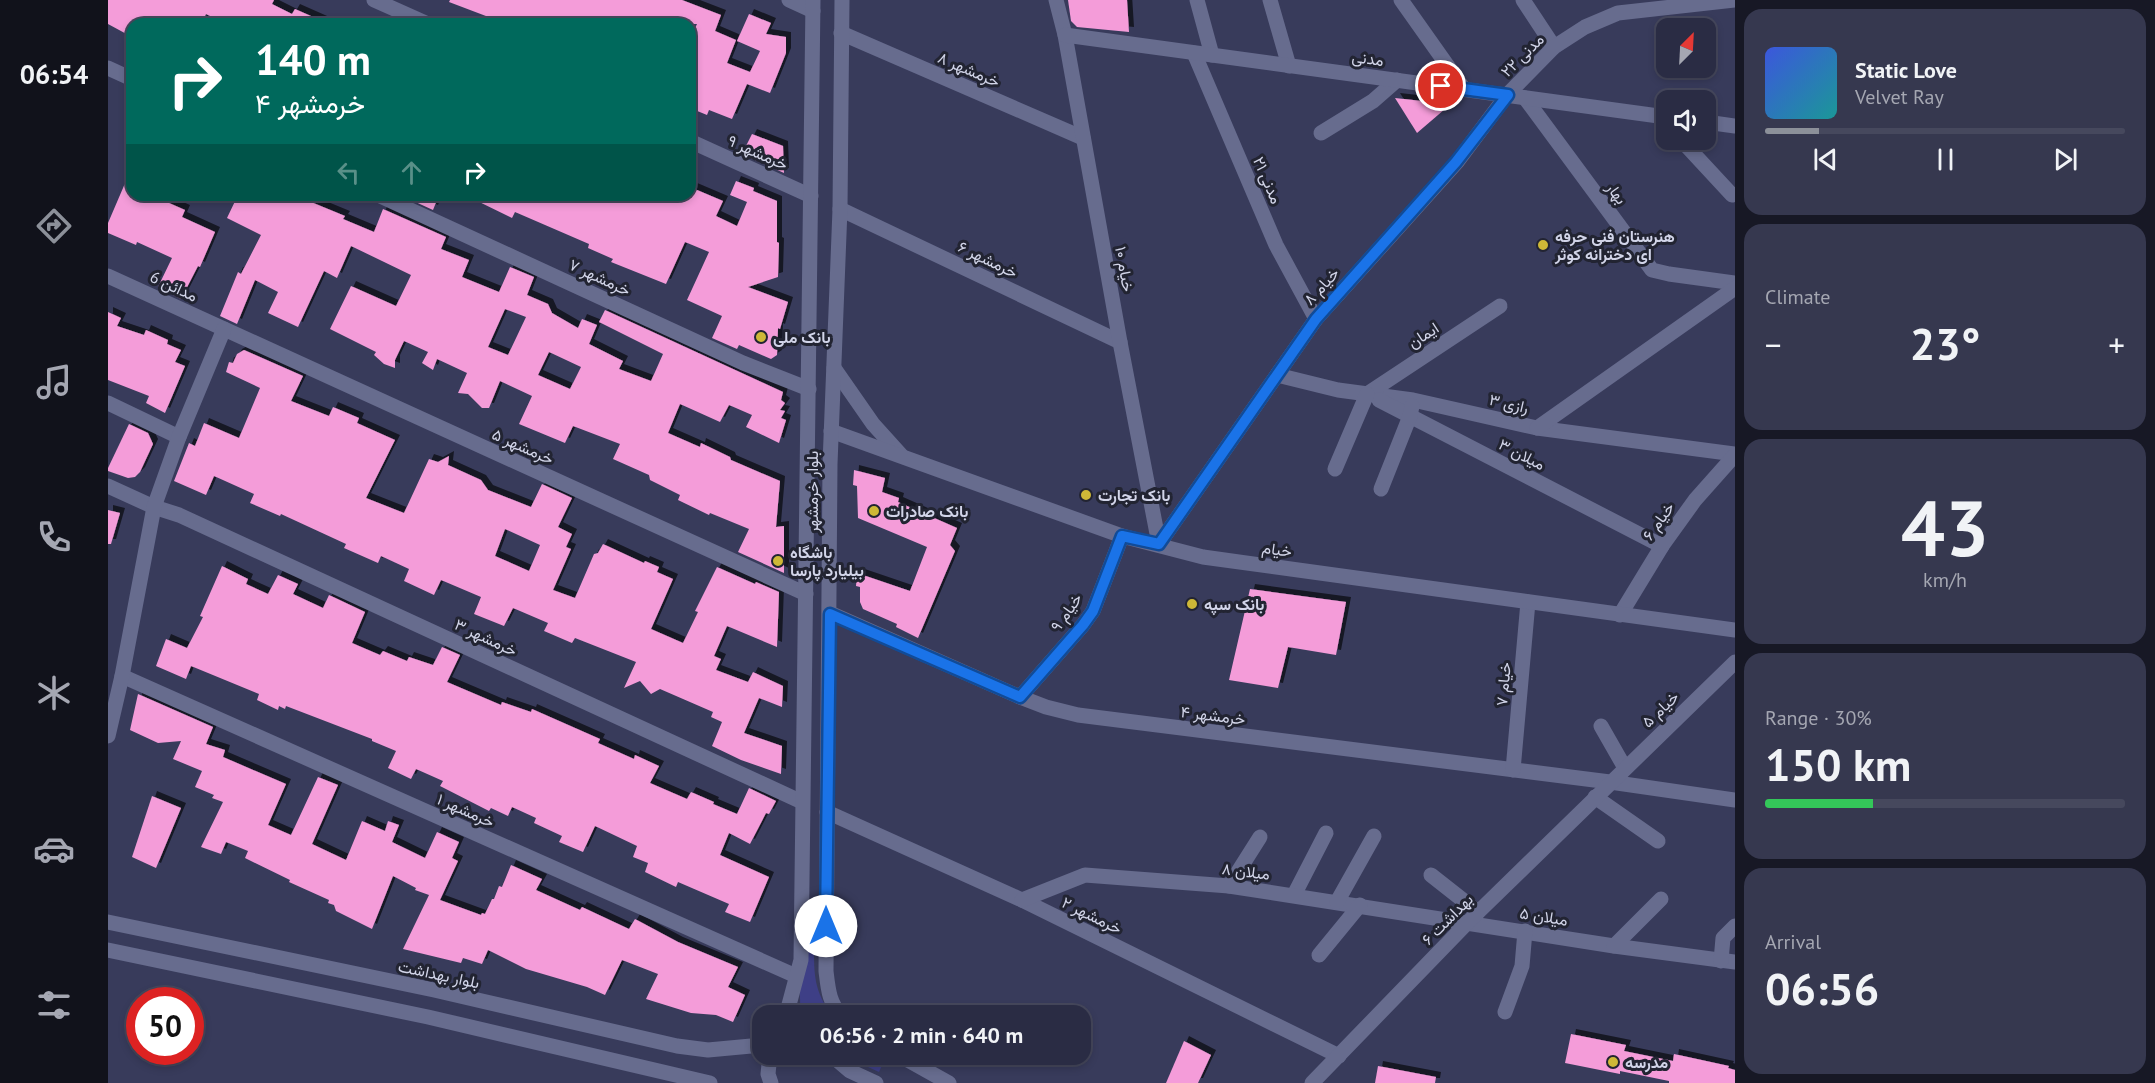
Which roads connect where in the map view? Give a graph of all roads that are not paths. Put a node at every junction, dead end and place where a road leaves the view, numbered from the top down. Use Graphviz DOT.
graph roads {
  1 [pos="374,0"];
  2 [pos="789,0"];
  3 [pos="842,0"];
  4 [pos="1056,0"];
  5 [pos="1197,0"];
  6 [pos="1270,0"];
  7 [pos="1401,0"];
  8 [pos="1523,0"];
  9 [pos="1735,0"];
  10 [pos="813,6"];
  11 [pos="1616,7"];
  12 [pos="414,18"];
  13 [pos="841,33"];
  14 [pos="1065,35"];
  15 [pos="1554,47"];
  16 [pos="1194,52"];
  17 [pos="1212,55"];
  18 [pos="1289,66"];
  19 [pos="108,68"];
  20 [pos="126,76"];
  21 [pos="1397,80"];
  22 [pos="1464,89"];
  23 [pos="1508,95"];
  24 [pos="1525,98"];
  25 [pos="1656,118"];
  26 [pos="1716,123"];
  27 [pos="1735,126"];
  28 [pos="1321,132"];
  29 [pos="1083,138"];
  30 [pos="696,144"];
  31 [pos="1690,150"];
  32 [pos="1731,195"];
  33 [pos="811,196"];
  34 [pos="391,201"];
  35 [pos="840,209"];
  36 [pos="108,276"];
  37 [pos="1735,286"];
  38 [pos="1500,306"];
  39 [pos="1316,319"];
  40 [pos="224,329"];
  41 [pos="1120,342"];
  42 [pos="834,368"];
  43 [pos="1277,375"];
  44 [pos="808,389"];
  45 [pos="1367,394"];
  46 [pos="1413,400"];
  47 [pos="108,403"];
  48 [pos="1410,416"];
  49 [pos="1537,428"];
  50 [pos="831,431"];
  51 [pos="179,437"];
  52 [pos="1735,454"];
  53 [pos="903,457"];
  54 [pos="1335,469"];
  55 [pos="108,486"];
  56 [pos="1381,489"];
  57 [pos="153,507"];
  58 [pos="1122,536"];
  59 [pos="1159,544"];
  60 [pos="1662,546"];
  61 [pos="806,594"];
  62 [pos="1528,602"];
  63 [pos="830,614"];
  64 [pos="1620,615"];
  65 [pos="1735,630"];
  66 [pos="1735,662"];
  67 [pos="122,676"];
  68 [pos="1020,697"];
  69 [pos="1600,726"];
  70 [pos="108,736"];
  71 [pos="1625,768"];
  72 [pos="1513,770"];
  73 [pos="1610,782"];
  74 [pos="1595,797"];
  75 [pos="1735,800"];
  76 [pos="802,802"];
  77 [pos="827,812"];
  78 [pos="1326,832"];
  79 [pos="1374,836"];
  80 [pos="1260,837"];
  81 [pos="1658,841"];
  82 [pos="1431,875"];
  83 [pos="1229,886"];
  84 [pos="1294,895"];
  85 [pos="1661,898"];
  86 [pos="1022,900"];
  87 [pos="1336,902"];
  88 [pos="1360,905"];
  89 [pos="1473,917"];
  90 [pos="108,922"];
  91 [pos="1735,926"];
  92 [pos="1525,931"];
  93 [pos="1614,946"];
  94 [pos="108,950"];
  95 [pos="1318,955"];
  96 [pos="1728,962"];
  97 [pos="796,976"];
  98 [pos="789,1005"];
  99 [pos="833,1005"];
  100 [pos="1505,1012"];
  101 [pos="752,1046"];
  102 [pos="1339,1056"];
  103 [pos="769,1065"];
  104 [pos="843,1065"];
  105 [pos="917,1065"];
  106 [pos="710,1083"];
  107 [pos="771,1083"];
  108 [pos="876,1083"];
  109 [pos="949,1083"];
  110 [pos="1312,1083"];
  1 -- 12 [label="street"];
  2 -- 10 [label="street"];
  3 -- 13 [label="street, بلوار خرمشهر"];
  4 -- 14 [label="street, خیام ۱۰"];
  5 -- 17 [label="street"];
  6 -- 18 [label="street"];
  7 -- 22 [label="street"];
  8 -- 15 [label="street"];
  9 -- 11 [label="street, مدنی ۲۲"];
  10 -- 33 [label="street, بلوار خرمشهر"];
  11 -- 15 [label="street, مدنی ۲۲"];
  13 -- 29 [label="street, خرمشهر ۸"];
  13 -- 35 [label="street, بلوار خرمشهر"];
  14 -- 16 [label="street, مدنی"];
  14 -- 29 [label="street, خیام ۱۰"];
  15 -- 23 [label="street, مدنی ۲۲"];
  16 -- 17 [label="street, مدنی"];
  16 -- 39 [label="street, مدنی ۲۱"];
  17 -- 18 [label="street, مدنی"];
  18 -- 21 [label="street, مدنی"];
  19 -- 20 [label="street"];
  21 -- 22 [label="street, مدنی"];
  21 -- 28 [label="street"];
  22 -- 23 [label="street, مدنی"];
  23 -- 24 [label="street, مدنی"];
  23 -- 39 [label="street, خیام ۸"];
  24 -- 25 [label="street, مدنی"];
  24 -- 37 [label="street, بهار"];
  26 -- 27 [label="street"];
  29 -- 41 [label="street, خیام ۱۰"];
  30 -- 33 [label="street, خرمشهر ۹"];
  31 -- 32 [label="street"];
  33 -- 44 [label="street, بلوار خرمشهر"];
  34 -- 44 [label="street, خرمشهر ۷"];
  35 -- 41 [label="street, خرمشهر ۶"];
  35 -- 42 [label="street, بلوار خرمشهر"];
  36 -- 40 [label="street, مدائن 6"];
  37 -- 49 [label="street"];
  38 -- 45 [label="street, ایمان"];
  39 -- 43 [label="street, خیام ۸"];
  40 -- 51 [label="street"];
  40 -- 61 [label="street, خرمشهر ۵"];
  41 -- 59 [label="street, خیام ۱۰"];
  42 -- 50 [label="street, بلوار خرمشهر"];
  42 -- 53 [label="street"];
  43 -- 45 [label="street, رازی ۳"];
  43 -- 59 [label="street, خیام ۸"];
  44 -- 61 [label="street, بلوار خرمشهر"];
  45 -- 46 [label="street, رازی ۳"];
  45 -- 48 [label="street, میلان ۳"];
  45 -- 54 [label="street"];
  46 -- 48 [label="street"];
  46 -- 49 [label="street, رازی ۳"];
  47 -- 51 [label="street"];
  48 -- 56 [label="street"];
  48 -- 60 [label="street, میلان ۳"];
  49 -- 52 [label="street, رازی ۳"];
  50 -- 53 [label="street, خیام"];
  50 -- 63 [label="street, بلوار خرمشهر"];
  51 -- 57 [label="street"];
  52 -- 60 [label="street, خیام ۶"];
  53 -- 58 [label="street, خیام"];
  55 -- 57 [label="street, خرمشهر ۳"];
  57 -- 67 [label="street"];
  57 -- 76 [label="street, خرمشهر ۳"];
  58 -- 59 [label="street, خیام"];
  58 -- 68 [label="street, خیام ۹"];
  59 -- 62 [label="street, خیام"];
  60 -- 64 [label="street, خیام ۶"];
  61 -- 76 [label="street, بلوار خرمشهر"];
  62 -- 64 [label="street, خیام"];
  62 -- 72 [label="street, خیام ۷"];
  63 -- 68 [label="street, خرمشهر ۴"];
  63 -- 77 [label="street, بلوار خرمشهر"];
  64 -- 65 [label="street, خیام"];
  66 -- 71 [label="street, خیام ۵"];
  67 -- 70 [label="street"];
  67 -- 97 [label="street, خرمشهر ۱"];
  68 -- 72 [label="street, خرمشهر ۴"];
  69 -- 71 [label="street"];
  71 -- 73 [label="street, خیام ۵"];
  72 -- 73 [label="street, خرمشهر ۴"];
  73 -- 74 [label="street, بهداشت ۶"];
  73 -- 75 [label="street, خرمشهر ۴"];
  74 -- 81 [label="street"];
  74 -- 89 [label="street, بهداشت ۶"];
  76 -- 77 [label="street, خرمشهر ۳"];
  76 -- 97 [label="street, بلوار خرمشهر"];
  77 -- 86 [label="street, خرمشهر ۲"];
  77 -- 99 [label="street, بلوار خرمشهر"];
  78 -- 84 [label="street"];
  79 -- 87 [label="street"];
  80 -- 83 [label="street"];
  82 -- 89 [label="street"];
  83 -- 84 [label="street, میلان ۸"];
  83 -- 86 [label="street, میلان ۸"];
  84 -- 87 [label="street, میلان ۸"];
  85 -- 93 [label="street"];
  86 -- 102 [label="street, خرمشهر ۲"];
  87 -- 88 [label="street, میلان ۸"];
  88 -- 89 [label="street, میلان ۸"];
  88 -- 95 [label="street"];
  89 -- 92 [label="street, میلان ۵"];
  89 -- 102 [label="street, بهداشت ۶"];
  90 -- 101 [label="street, بلوار بهداشت"];
  91 -- 96 [label="street"];
  92 -- 93 [label="street, میلان ۵"];
  92 -- 100 [label="street"];
  93 -- 96 [label="street, میلان ۵"];
  94 -- 106 [label="street"];
  97 -- 98 [label="street, بلوار خرمشهر"];
  102 -- 110 [label="street, بهداشت ۶"];
  103 -- 107 [label="street"];
  104 -- 108 [label="street"];
  105 -- 109 [label="street"];
}
